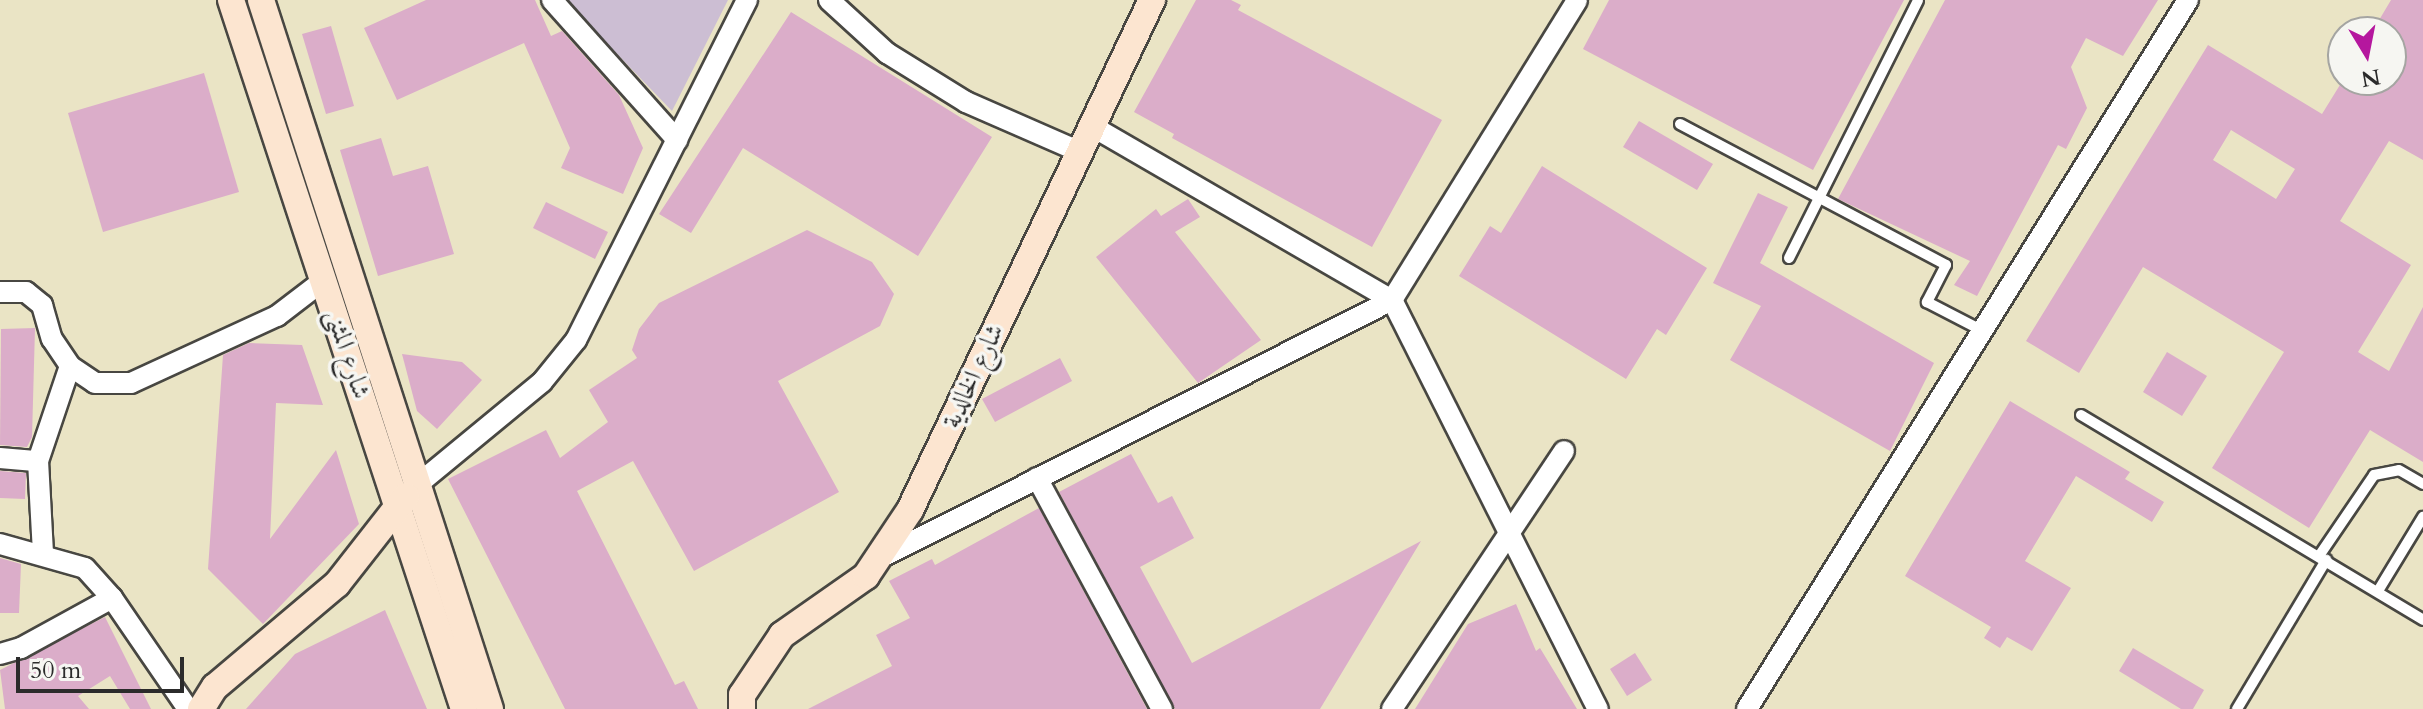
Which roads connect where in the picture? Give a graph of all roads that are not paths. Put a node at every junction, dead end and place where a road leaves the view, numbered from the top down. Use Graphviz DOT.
graph roads {
  1 [pos="231,0"];
  2 [pos="261,0"];
  3 [pos="552,0"];
  4 [pos="747,0"];
  5 [pos="829,0"];
  6 [pos="1152,0"];
  7 [pos="1577,0"];
  8 [pos="1918,0"];
  9 [pos="2188,0"];
  10 [pos="1680,124"];
  11 [pos="1090,125"];
  12 [pos="677,140"];
  13 [pos="1078,151"];
  14 [pos="1819,198"];
  15 [pos="1789,258"];
  16 [pos="324,280"];
  17 [pos="0,292"];
  18 [pos="1392,300"];
  19 [pos="1984,332"];
  20 [pos="70,366"];
  21 [pos="2081,415"];
  22 [pos="1564,451"];
  23 [pos="0,458"];
  24 [pos="38,461"];
  25 [pos="1037,478"];
  26 [pos="2423,484"];
  27 [pos="417,485"];
  28 [pos="397,503"];
  29 [pos="2423,517"];
  30 [pos="1508,528"];
  31 [pos="0,544"];
  32 [pos="43,553"];
  33 [pos="2323,558"];
  34 [pos="878,559"];
  35 [pos="2378,591"];
  36 [pos="112,598"];
  37 [pos="2423,620"];
  38 [pos="0,654"];
  39 [pos="188,709"];
  40 [pos="201,709"];
  41 [pos="464,709"];
  42 [pos="490,709"];
  43 [pos="742,709"];
  44 [pos="1162,709"];
  45 [pos="1392,709"];
  46 [pos="1598,709"];
  47 [pos="1747,709"];
  48 [pos="2237,709"];
  1 -- 16 [label="street, شارع المثنى"];
  2 -- 27 [label="street, شارع المثنى"];
  3 -- 12 [label="street"];
  4 -- 12 [label="street"];
  5 -- 13 [label="street"];
  6 -- 11 [label="street, شارع الخالدية"];
  7 -- 18 [label="street"];
  8 -- 14 [label="lane"];
  9 -- 19 [label="street"];
  10 -- 14 [label="lane"];
  11 -- 13 [label="street, شارع الخالدية"];
  11 -- 18 [label="street"];
  12 -- 27 [label="street"];
  13 -- 34 [label="street, شارع الخالدية"];
  14 -- 15 [label="lane"];
  14 -- 19 [label="lane"];
  16 -- 20 [label="street"];
  16 -- 28 [label="street, شارع المثنى"];
  17 -- 20 [label="street"];
  18 -- 25 [label="street"];
  18 -- 30 [label="street"];
  19 -- 47 [label="street"];
  20 -- 24 [label="street"];
  21 -- 33 [label="lane"];
  22 -- 30 [label="street"];
  23 -- 24 [label="street"];
  24 -- 32 [label="street"];
  25 -- 34 [label="street"];
  25 -- 44 [label="street"];
  26 -- 33 [label="lane"];
  27 -- 28 [label="street"];
  27 -- 42 [label="street, شارع المثنى"];
  28 -- 40 [label="street"];
  28 -- 41 [label="street, شارع المثنى"];
  29 -- 35 [label="lane"];
  30 -- 45 [label="street"];
  30 -- 46 [label="street"];
  31 -- 32 [label="street"];
  32 -- 36 [label="street"];
  33 -- 35 [label="lane"];
  33 -- 48 [label="lane"];
  34 -- 43 [label="street, شارع الخالدية"];
  35 -- 37 [label="lane"];
  36 -- 38 [label="street"];
  36 -- 39 [label="street"];
}
